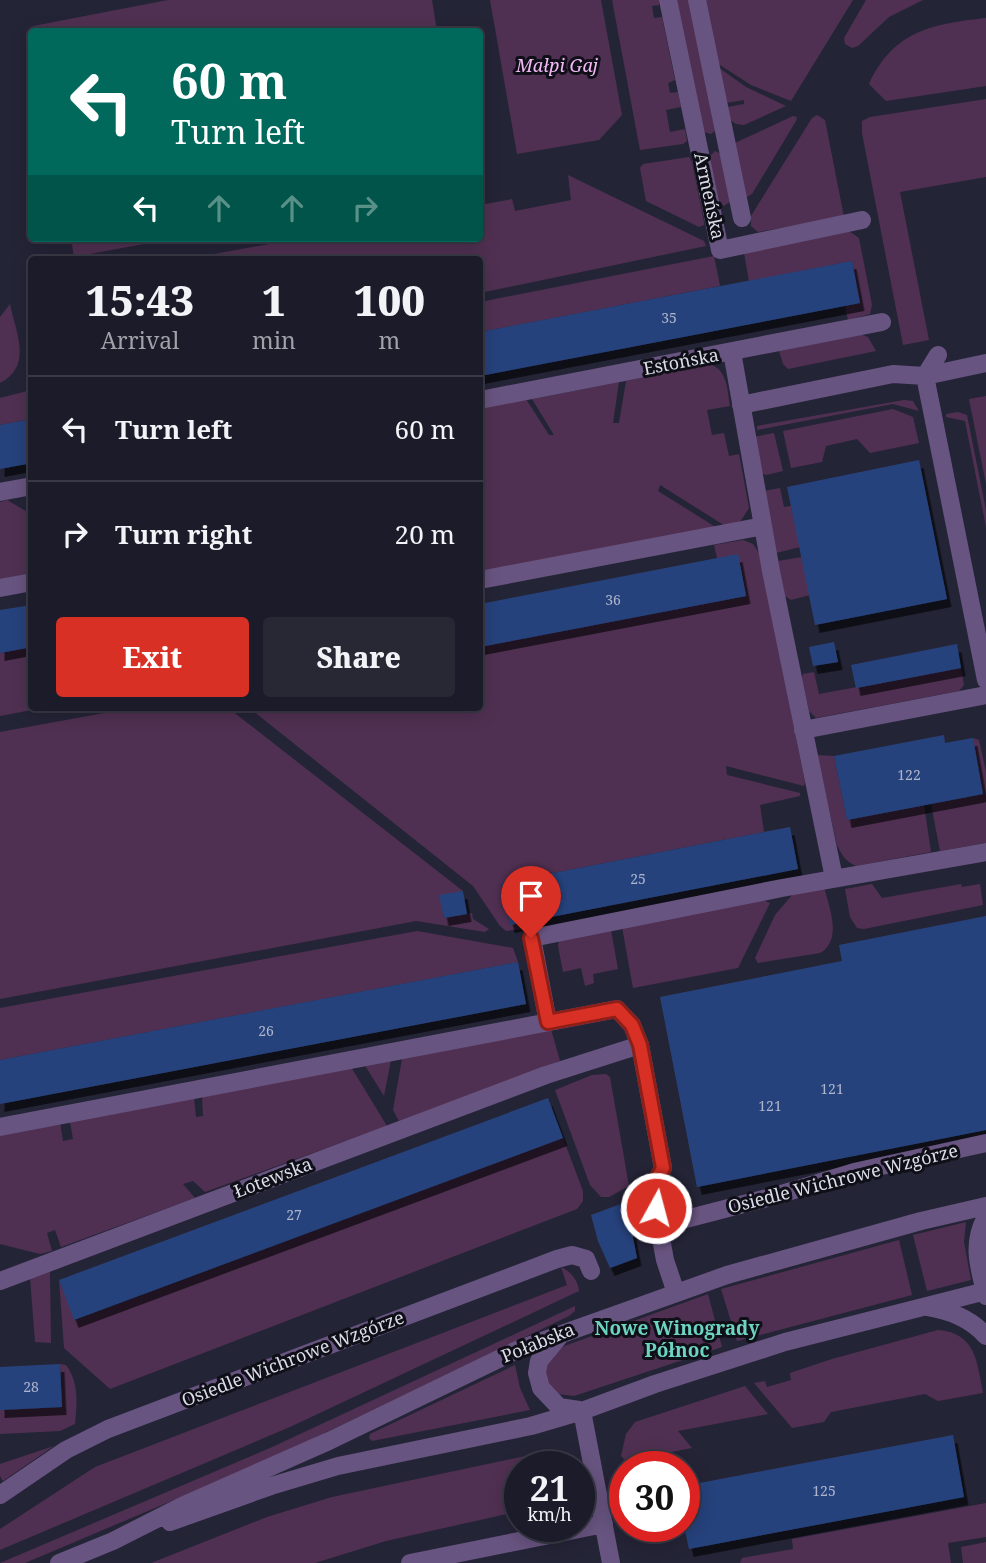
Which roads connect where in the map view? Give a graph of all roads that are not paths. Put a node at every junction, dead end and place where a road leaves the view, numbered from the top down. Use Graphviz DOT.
graph roads {
  1 [pos="668,0"];
  2 [pos="698,0"];
  3 [pos="742,218"];
  4 [pos="862,220"];
  5 [pos="882,322"];
  6 [pos="732,352"];
  7 [pos="938,355"];
  8 [pos="986,363"];
  9 [pos="925,376"];
  10 [pos="483,399"];
  11 [pos="741,405"];
  12 [pos="28,487"];
  13 [pos="0,492"];
  14 [pos="763,526"];
  15 [pos="483,579"];
  16 [pos="28,583"];
  17 [pos="0,588"];
  18 [pos="986,681"];
  19 [pos="986,695"];
  20 [pos="808,729"];
  21 [pos="986,852"];
  22 [pos="834,878"];
  23 [pos="548,1022"];
  24 [pos="640,1045"];
  25 [pos="0,1127"];
  26 [pos="986,1143"];
  27 [pos="986,1206"];
  28 [pos="986,1217"];
  29 [pos="659,1226"];
  30 [pos="592,1271"];
  31 [pos="0,1281"];
  32 [pos="986,1292"];
  33 [pos="676,1293"];
  34 [pos="923,1306"];
  35 [pos="561,1334"];
  36 [pos="986,1336"];
  37 [pos="582,1411"];
  38 [pos="0,1495"];
  39 [pos="604,1524"];
  40 [pos="113,1541"];
  41 [pos="60,1563"];
  42 [pos="410,1563"];
  43 [pos="611,1563"];
  1 -- 4 [label="street, Armeńska"];
  2 -- 3 [label="street, Armeńska"];
  5 -- 6 [label="street, Estońska"];
  6 -- 10 [label="street, Estońska"];
  6 -- 11 [label="street"];
  7 -- 9 [label="street"];
  8 -- 9 [label="street"];
  9 -- 11 [label="street"];
  9 -- 18 [label="street"];
  11 -- 14 [label="street"];
  12 -- 13 [label="street"];
  14 -- 15 [label="street"];
  14 -- 20 [label="street"];
  16 -- 17 [label="street"];
  19 -- 20 [label="street"];
  20 -- 22 [label="street"];
  21 -- 22 [label="street"];
  22 -- 23 [label="street"];
  23 -- 24 [label="street"];
  23 -- 25 [label="street"];
  24 -- 29 [label="street"];
  24 -- 31 [label="street, Łotewska"];
  26 -- 29 [label="street, Osiedle Wichrowe Wzgórze"];
  27 -- 33 [label="street, Połabska"];
  28 -- 32 [label="street"];
  29 -- 33 [label="street"];
  30 -- 38 [label="street, Osiedle Wichrowe Wzgórze"];
  32 -- 34 [label="street, Połabska"];
  33 -- 35 [label="street, Połabska"];
  34 -- 36 [label="street"];
  34 -- 37 [label="street, Połabska"];
  35 -- 37 [label="street"];
  35 -- 40 [label="street, Połabska"];
  37 -- 39 [label="street"];
  37 -- 40 [label="street, Połabska"];
  39 -- 42 [label="street"];
  39 -- 43 [label="street"];
  40 -- 41 [label="street, Połabska"];
}
